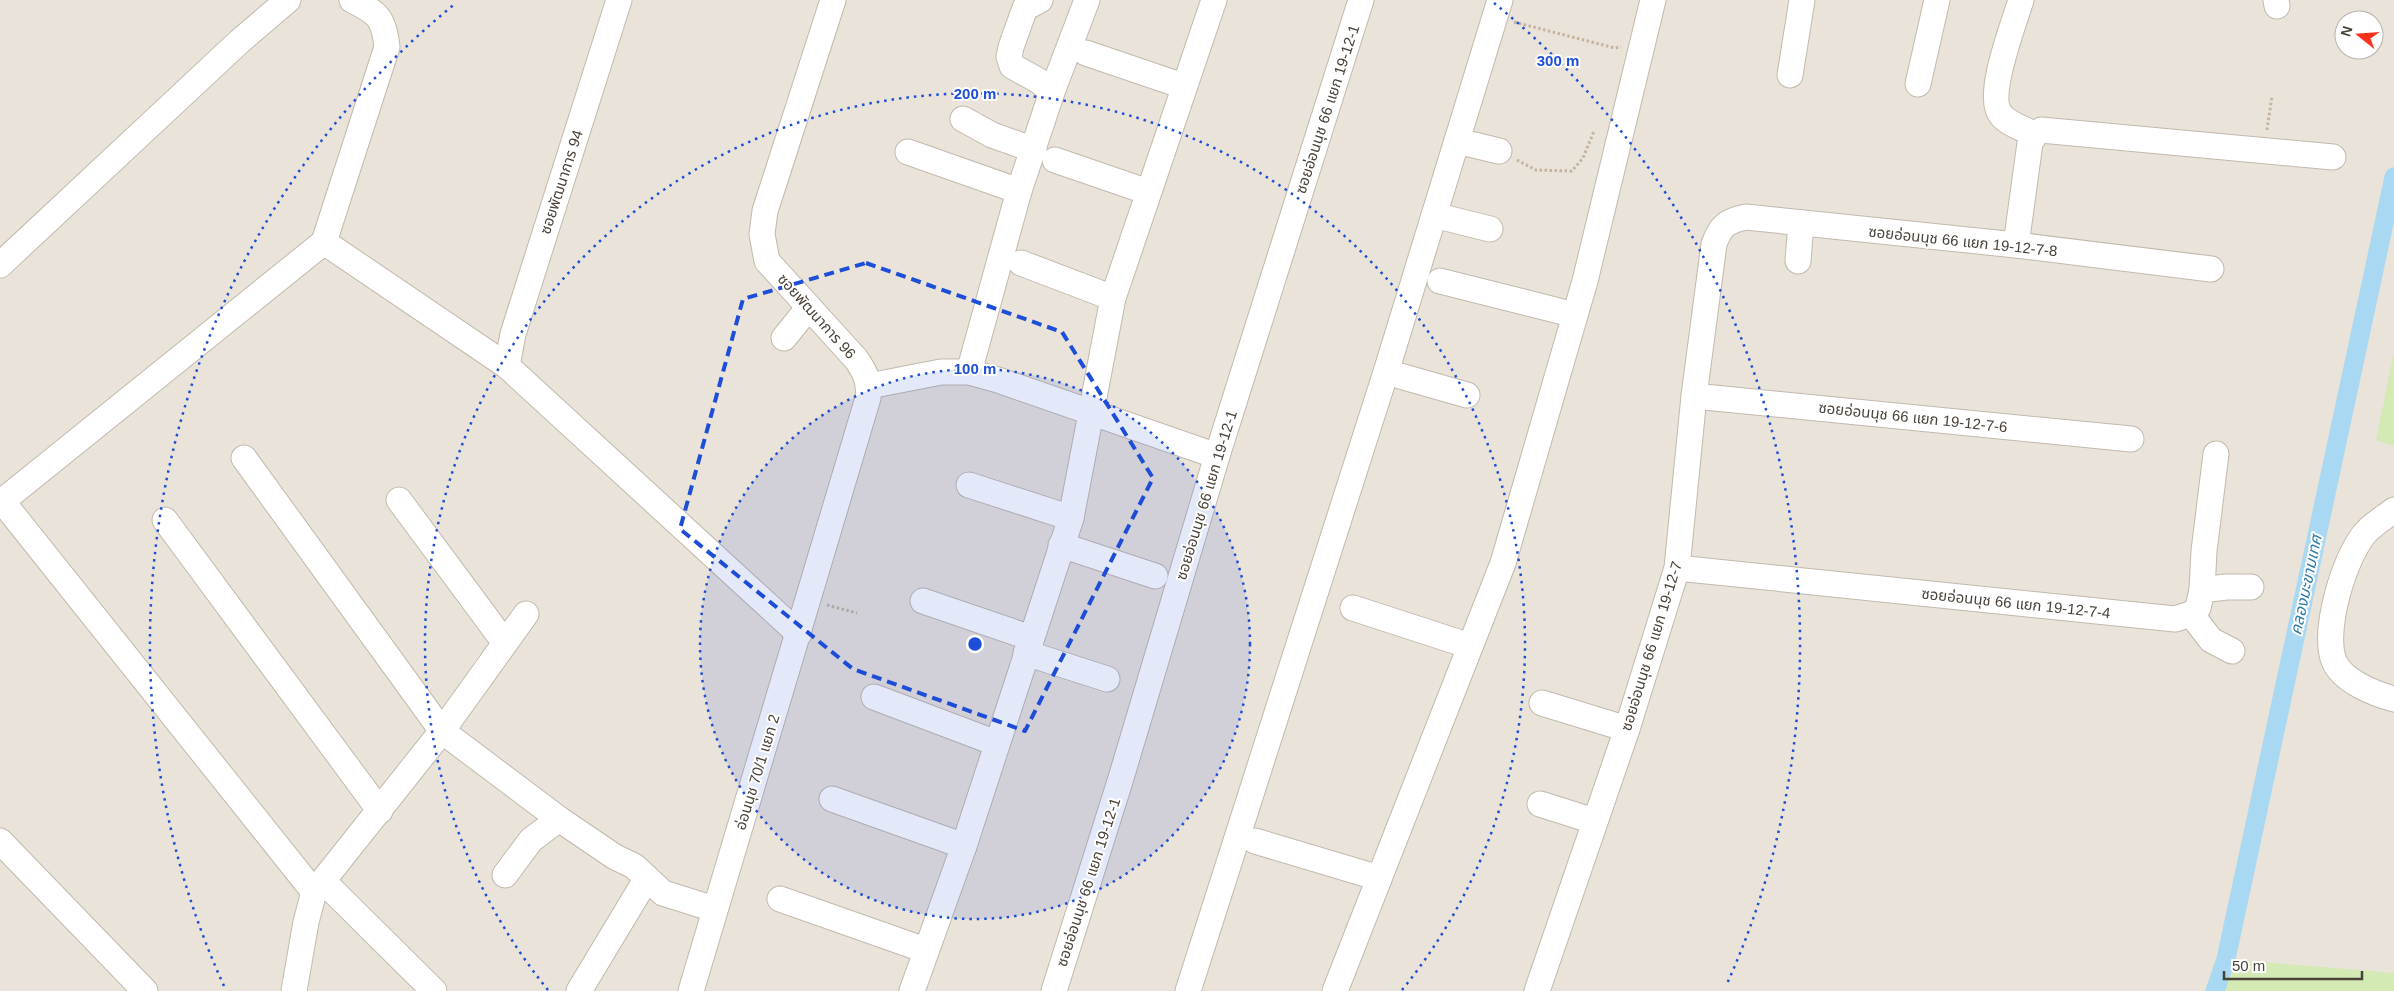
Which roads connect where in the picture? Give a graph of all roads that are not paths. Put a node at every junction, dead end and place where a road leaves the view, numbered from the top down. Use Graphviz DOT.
graph roads {
  1 [pos="288,0"];
  2 [pos="352,0"];
  3 [pos="620,0"];
  4 [pos="833,0"];
  5 [pos="1040,0"];
  6 [pos="1214,0"];
  7 [pos="1361,0"];
  8 [pos="1653,0"];
  9 [pos="1802,0"];
  10 [pos="1937,0"];
  11 [pos="2021,0"];
  12 [pos="1079,3"];
  13 [pos="1497,12"];
  14 [pos="1086,54"];
  15 [pos="1790,76"];
  16 [pos="1918,84"];
  17 [pos="1183,86"];
  18 [pos="1052,92"];
  19 [pos="963,119"];
  20 [pos="2034,135"];
  21 [pos="1457,141"];
  22 [pos="1499,151"];
  23 [pos="908,152"];
  24 [pos="1044,155"];
  25 [pos="2333,157"];
  26 [pos="1019,191"];
  27 [pos="1148,192"];
  28 [pos="1434,215"];
  29 [pos="1801,223"];
  30 [pos="1490,229"];
  31 [pos="1719,230"];
  32 [pos="324,242"];
  33 [pos="2016,245"];
  34 [pos="1798,261"];
  35 [pos="1021,263"];
  36 [pos="0,266"];
  37 [pos="2211,269"];
  38 [pos="1440,281"];
  39 [pos="1113,298"];
  40 [pos="809,307"];
  41 [pos="1575,315"];
  42 [pos="784,338"];
  43 [pos="507,366"];
  44 [pos="969,372"];
  45 [pos="1386,372"];
  46 [pos="869,386"];
  47 [pos="1468,395"];
  48 [pos="1694,396"];
  49 [pos="1090,411"];
  50 [pos="2132,439"];
  51 [pos="2216,454"];
  52 [pos="1217,456"];
  53 [pos="244,458"];
  54 [pos="969,485"];
  55 [pos="399,500"];
  56 [pos="1,502"];
  57 [pos="2394,510"];
  58 [pos="1070,518"];
  59 [pos="165,520"];
  60 [pos="1061,545"];
  61 [pos="1677,568"];
  62 [pos="1155,576"];
  63 [pos="2251,587"];
  64 [pos="2202,590"];
  65 [pos="923,600"];
  66 [pos="1353,608"];
  67 [pos="526,614"];
  68 [pos="2191,614"];
  69 [pos="799,634"];
  70 [pos="505,643"];
  71 [pos="1028,646"];
  72 [pos="1470,646"];
  73 [pos="2232,651"];
  74 [pos="1107,678"];
  75 [pos="874,697"];
  76 [pos="2394,699"];
  77 [pos="1542,702"];
  78 [pos="1627,729"];
  79 [pos="442,731"];
  80 [pos="996,743"];
  81 [pos="832,799"];
  82 [pos="1540,804"];
  83 [pos="380,810"];
  84 [pos="559,819"];
  85 [pos="1594,821"];
  86 [pos="0,841"];
  87 [pos="1255,841"];
  88 [pos="964,846"];
  89 [pos="506,875"];
  90 [pos="647,878"];
  91 [pos="1379,878"];
  92 [pos="319,887"];
  93 [pos="780,899"];
  94 [pos="714,909"];
  95 [pos="926,950"];
  96 [pos="145,991"];
  97 [pos="294,991"];
  98 [pos="434,991"];
  99 [pos="579,991"];
  100 [pos="691,991"];
  101 [pos="912,991"];
  102 [pos="1054,991"];
  103 [pos="1188,991"];
  104 [pos="1335,991"];
  105 [pos="1536,991"];
  1 -- 36 [label="street"];
  2 -- 32 [label="street"];
  3 -- 43 [label="street, ซอยพัฒนาการ 94"];
  4 -- 40 [label="street, ซอยพัฒนาการ 96"];
  5 -- 18 [label="street"];
  6 -- 17 [label="street"];
  7 -- 52 [label="street, ซอยอ่อนนุช 66 แยก 19-12-1"];
  8 -- 41 [label="street"];
  9 -- 15 [label="street"];
  10 -- 16 [label="street"];
  11 -- 20 [label="street"];
  12 -- 18 [label="street"];
  13 -- 21 [label="street"];
  14 -- 17 [label="street"];
  17 -- 27 [label="street"];
  18 -- 24 [label="street"];
  19 -- 24 [label="street"];
  20 -- 25 [label="street"];
  20 -- 33 [label="street"];
  21 -- 22 [label="street"];
  21 -- 28 [label="street"];
  23 -- 26 [label="street"];
  24 -- 26 [label="street"];
  24 -- 27 [label="street"];
  26 -- 44 [label="street"];
  27 -- 39 [label="street"];
  28 -- 30 [label="street"];
  28 -- 45 [label="street"];
  29 -- 31 [label="street, ซอยอ่อนนุช 66 แยก 19-12-7-8"];
  29 -- 33 [label="street, ซอยอ่อนนุช 66 แยก 19-12-7-8"];
  29 -- 34 [label="street"];
  31 -- 48 [label="street, ซอยอ่อนนุช 66 แยก 19-12-7"];
  32 -- 43 [label="street"];
  32 -- 56 [label="street"];
  33 -- 37 [label="street, ซอยอ่อนนุช 66 แยก 19-12-7-8"];
  35 -- 39 [label="street"];
  38 -- 41 [label="street"];
  39 -- 49 [label="street"];
  40 -- 42 [label="street"];
  40 -- 46 [label="street, ซอยพัฒนาการ 96"];
  41 -- 72 [label="street"];
  43 -- 69 [label="street"];
  44 -- 46 [label="street"];
  44 -- 49 [label="street"];
  45 -- 47 [label="street"];
  45 -- 103 [label="street"];
  46 -- 69 [label="street"];
  48 -- 50 [label="street, ซอยอ่อนนุช 66 แยก 19-12-7-6"];
  48 -- 61 [label="street, ซอยอ่อนนุช 66 แยก 19-12-7"];
  49 -- 52 [label="street"];
  49 -- 58 [label="street"];
  51 -- 64 [label="street"];
  52 -- 102 [label="street, ซอยอ่อนนุช 66 แยก 19-12-1"];
  53 -- 79 [label="street"];
  54 -- 58 [label="street"];
  55 -- 70 [label="street"];
  56 -- 92 [label="street"];
  57 -- 76 [label="street"];
  58 -- 60 [label="street"];
  59 -- 83 [label="street"];
  60 -- 62 [label="street"];
  60 -- 71 [label="street"];
  61 -- 68 [label="street, ซอยอ่อนนุช 66 แยก 19-12-7-4"];
  61 -- 78 [label="street, ซอยอ่อนนุช 66 แยก 19-12-7"];
  63 -- 64 [label="street"];
  64 -- 68 [label="street"];
  65 -- 71 [label="street"];
  66 -- 72 [label="street"];
  67 -- 70 [label="street"];
  68 -- 73 [label="street"];
  69 -- 94 [label="street, อ่อนนุช 70/1 แยก 2"];
  70 -- 79 [label="street"];
  71 -- 74 [label="street"];
  71 -- 80 [label="street"];
  72 -- 91 [label="street"];
  75 -- 80 [label="street"];
  77 -- 78 [label="street"];
  78 -- 85 [label="street, ซอยอ่อนนุช 66 แยก 19-12-7"];
  79 -- 83 [label="street"];
  79 -- 84 [label="street"];
  80 -- 88 [label="street"];
  81 -- 88 [label="street"];
  82 -- 85 [label="street"];
  83 -- 92 [label="street"];
  84 -- 89 [label="street"];
  84 -- 90 [label="street"];
  85 -- 105 [label="street, ซอยอ่อนนุช 66 แยก 19-12-7"];
  86 -- 96 [label="street"];
  87 -- 91 [label="street"];
  88 -- 95 [label="street"];
  90 -- 94 [label="street"];
  90 -- 99 [label="street"];
  91 -- 104 [label="street"];
  92 -- 97 [label="street"];
  92 -- 98 [label="street"];
  93 -- 95 [label="street"];
  94 -- 100 [label="street, อ่อนนุช 70/1 แยก 2"];
  95 -- 101 [label="street"];
}
